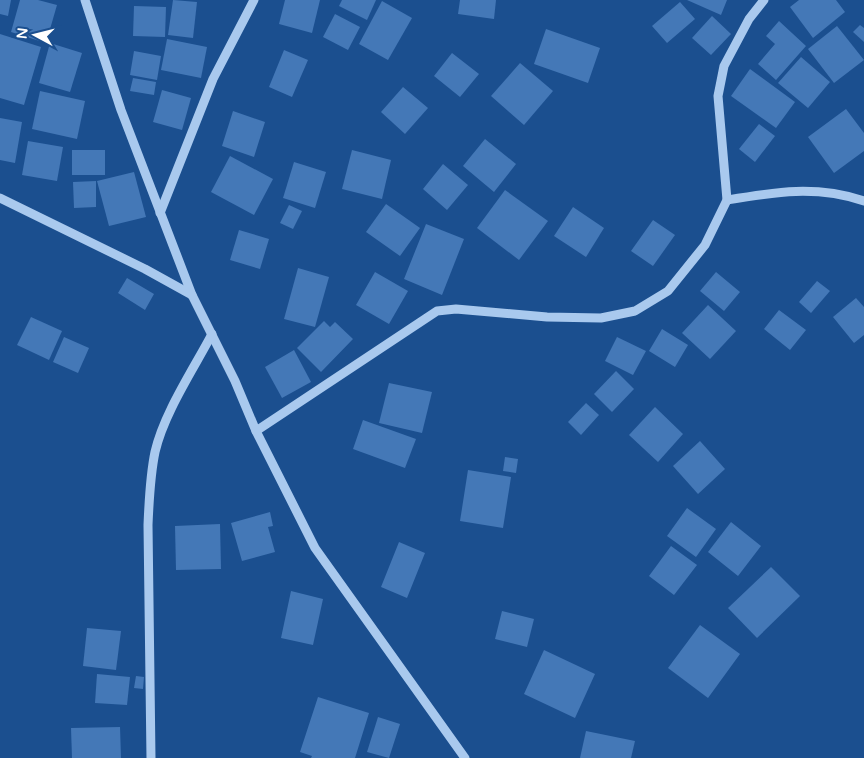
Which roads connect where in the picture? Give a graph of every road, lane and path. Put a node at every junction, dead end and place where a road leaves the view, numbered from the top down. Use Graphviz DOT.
graph roads {
  1 [pos="85,0"];
  2 [pos="254,0"];
  3 [pos="764,0"];
  4 [pos="0,198"];
  5 [pos="727,200"];
  6 [pos="864,201"];
  7 [pos="160,213"];
  8 [pos="192,295"];
  9 [pos="212,334"];
  10 [pos="256,431"];
  11 [pos="151,758"];
  12 [pos="465,758"];
  1 -- 7 [label="street"];
  2 -- 7 [label="street"];
  3 -- 5 [label="street"];
  4 -- 8 [label="street"];
  5 -- 6 [label="street"];
  5 -- 10 [label="street"];
  7 -- 8 [label="street"];
  8 -- 9 [label="street"];
  9 -- 10 [label="street"];
  9 -- 11 [label="street"];
  10 -- 12 [label="street"];
}
